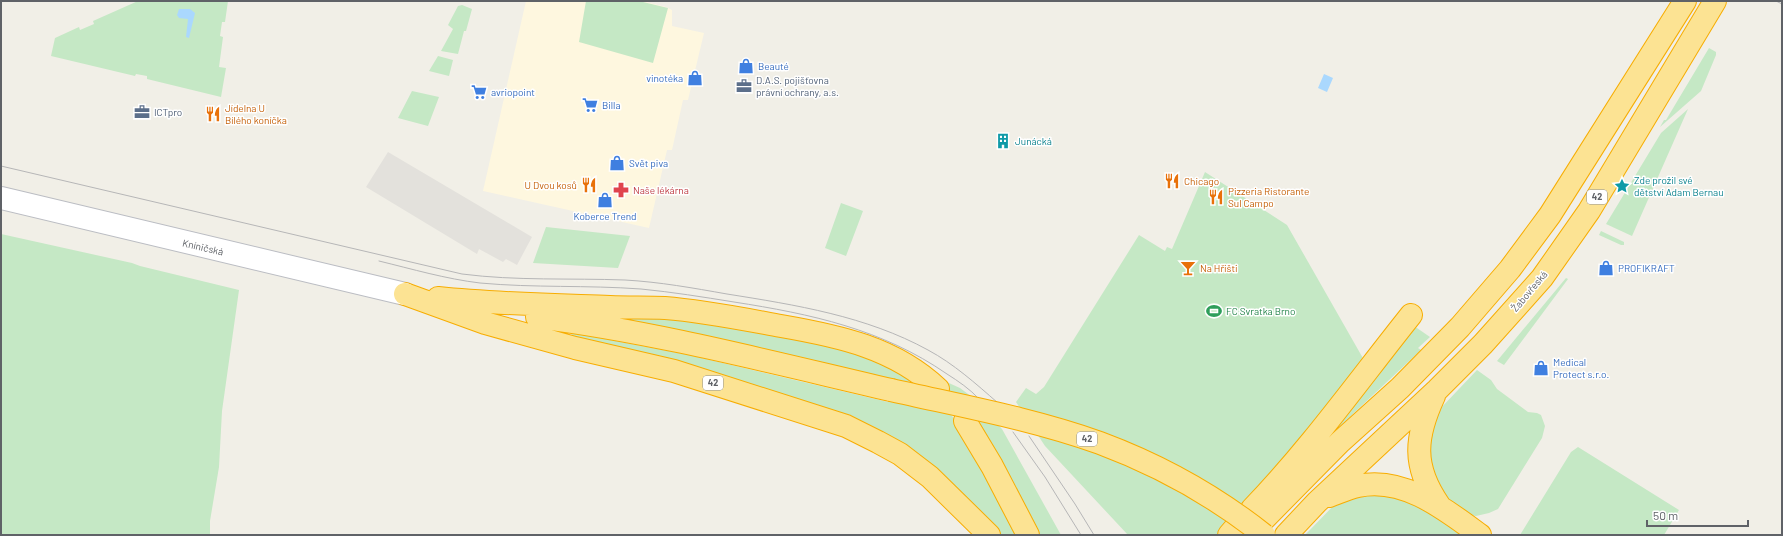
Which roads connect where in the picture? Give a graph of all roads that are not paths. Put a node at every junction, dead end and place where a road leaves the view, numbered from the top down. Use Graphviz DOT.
graph roads {
  1 [pos="1685,1"];
  2 [pos="1715,1"];
  3 [pos="1,198"];
  4 [pos="405,294"];
  5 [pos="1411,315"];
  6 [pos="938,389"];
  7 [pos="1437,390"];
  8 [pos="966,421"];
  9 [pos="1340,442"];
  10 [pos="1273,487"];
  11 [pos="1317,502"];
  12 [pos="1439,505"];
  13 [pos="1260,521"];
  14 [pos="989,535"];
  15 [pos="1028,535"];
  16 [pos="1286,535"];
  17 [pos="1480,535"];
  1 -- 9 [label="highway"];
  2 -- 7 [label="highway, Žabovřeská / 42"];
  3 -- 4 [label="main road, Kníničská"];
  4 -- 6 [label="highway"];
  4 -- 13 [label="highway, 42, bridge"];
  4 -- 14 [label="highway, 42"];
  5 -- 10 [label="highway"];
  7 -- 11 [label="highway, Žabovřeská / 42"];
  7 -- 12 [label="highway"];
  8 -- 15 [label="highway"];
  9 -- 10 [label="highway"];
  9 -- 13 [label="highway"];
  10 -- 13 [label="highway"];
  11 -- 12 [label="highway"];
  11 -- 16 [label="highway, Žabovřeská / 42"];
  12 -- 17 [label="highway"];
}
